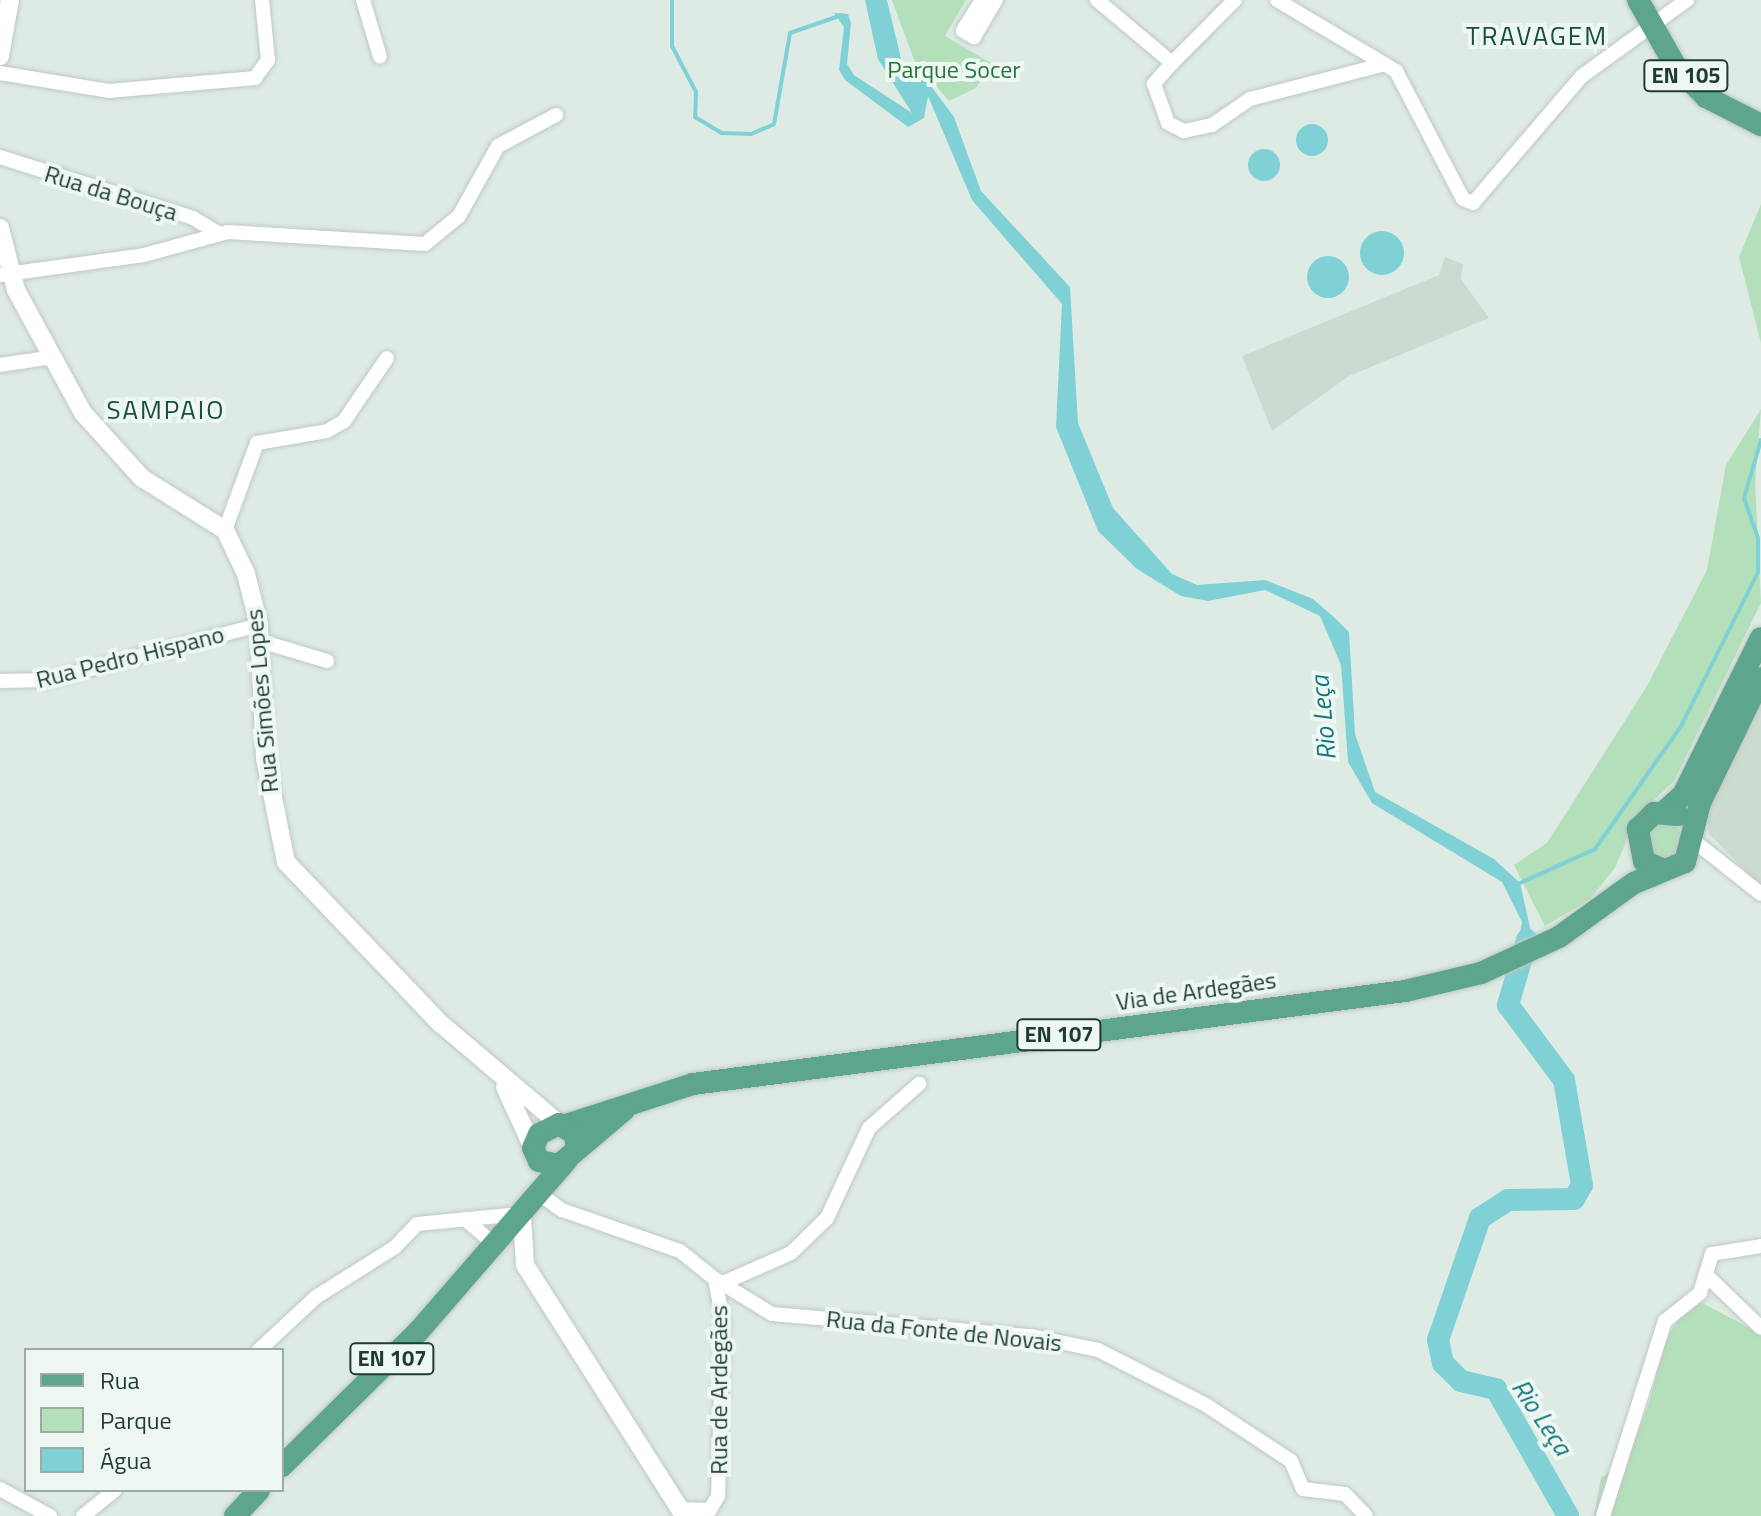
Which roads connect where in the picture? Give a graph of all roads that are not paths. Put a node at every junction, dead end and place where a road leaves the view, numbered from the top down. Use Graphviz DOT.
graph roads {
  1 [pos="10,0"];
  2 [pos="262,0"];
  3 [pos="363,0"];
  4 [pos="982,0"];
  5 [pos="996,0"];
  6 [pos="1097,0"];
  7 [pos="1235,0"];
  8 [pos="1277,0"];
  9 [pos="1638,0"];
  10 [pos="1687,0"];
  11 [pos="1651,25"];
  12 [pos="0,56"];
  13 [pos="380,57"];
  14 [pos="1172,63"];
  15 [pos="1385,64"];
  16 [pos="0,73"];
  17 [pos="556,115"];
  18 [pos="1761,125"];
  19 [pos="0,157"];
  20 [pos="0,228"];
  21 [pos="220,234"];
  22 [pos="5,274"];
  23 [pos="47,358"];
  24 [pos="387,358"];
  25 [pos="0,365"];
  26 [pos="225,530"];
  27 [pos="260,633"];
  28 [pos="1761,638"];
  29 [pos="327,661"];
  30 [pos="1761,678"];
  31 [pos="0,681"];
  32 [pos="1665,811"];
  33 [pos="1693,836"];
  34 [pos="1637,852"];
  35 [pos="1664,870"];
  36 [pos="1761,894"];
  37 [pos="1602,905"];
  38 [pos="502,1081"];
  39 [pos="919,1084"];
  40 [pos="637,1099"];
  41 [pos="563,1125"];
  42 [pos="534,1151"];
  43 [pos="571,1155"];
  44 [pos="541,1195"];
  45 [pos="465,1219"];
  46 [pos="507,1228"];
  47 [pos="1761,1246"];
  48 [pos="525,1265"];
  49 [pos="1706,1275"];
  50 [pos="719,1281"];
  51 [pos="1761,1328"];
  52 [pos="261,1348"];
  53 [pos="284,1464"];
  54 [pos="0,1489"];
  55 [pos="113,1492"];
  56 [pos="257,1492"];
  57 [pos="713,1510"];
  58 [pos="681,1512"];
  59 [pos="50,1516"];
  60 [pos="83,1516"];
  61 [pos="235,1516"];
  62 [pos="1366,1516"];
  63 [pos="1603,1516"];
  1 -- 12 [label="street"];
  2 -- 16 [label="street"];
  3 -- 13 [label="street"];
  4 -- 5 [label="street"];
  6 -- 14 [label="street"];
  7 -- 14 [label="street"];
  8 -- 15 [label="street"];
  9 -- 11 [label="main road, EN 105"];
  10 -- 11 [label="street"];
  11 -- 15 [label="street"];
  11 -- 18 [label="main road, EN 105"];
  14 -- 15 [label="street"];
  17 -- 21 [label="street"];
  19 -- 21 [label="street, Rua da Bouça"];
  20 -- 22 [label="street"];
  21 -- 22 [label="street"];
  22 -- 23 [label="street"];
  23 -- 25 [label="street"];
  23 -- 26 [label="street"];
  24 -- 26 [label="street"];
  26 -- 27 [label="street, Rua Simões Lopes"];
  27 -- 29 [label="street"];
  27 -- 31 [label="street, Rua Pedro Hispano"];
  27 -- 38 [label="street, Rua Simões Lopes"];
  28 -- 32 [label="main road, Via de Ardegães / EN 107"];
  30 -- 33 [label="main road, Via de Ardegães / EN 107"];
  32 -- 33 [label="main road"];
  32 -- 34 [label="main road, Via de Ardegães / EN 107"];
  33 -- 35 [label="main road, Via de Ardegães / EN 107"];
  33 -- 36 [label="street"];
  34 -- 35 [label="main road"];
  34 -- 37 [label="main road, Via de Ardegães / EN 107"];
  35 -- 37 [label="main road, Via de Ardegães / EN 107"];
  37 -- 40 [label="main road, Via de Ardegães / EN 107"];
  38 -- 41 [label="street, Rua Simões Lopes"];
  38 -- 42 [label="street, Rua Simões Lopes"];
  39 -- 50 [label="street"];
  40 -- 41 [label="main road, Via de Ardegães / EN 107"];
  40 -- 43 [label="main road, Via de Ardegães / EN 107"];
  41 -- 42 [label="main road, EN 107"];
  41 -- 43 [label="main road"];
  42 -- 43 [label="main road"];
  42 -- 46 [label="main road, EN 107"];
  43 -- 44 [label="main road, EN 107"];
  44 -- 46 [label="main road, EN 107"];
  44 -- 50 [label="street, Rua de Ardegães"];
  45 -- 46 [label="street"];
  45 -- 46 [label="street"];
  45 -- 52 [label="street"];
  46 -- 48 [label="street"];
  46 -- 48 [label="street"];
  46 -- 53 [label="main road, EN 107"];
  47 -- 49 [label="street"];
  48 -- 58 [label="street"];
  49 -- 51 [label="street"];
  49 -- 63 [label="street"];
  50 -- 57 [label="street, Rua de Ardegães"];
  50 -- 62 [label="street, Rua da Fonte de Novais"];
  54 -- 59 [label="street"];
  55 -- 60 [label="street"];
  56 -- 61 [label="main road"];
  57 -- 58 [label="street, Rua de Ardegães"];
}
